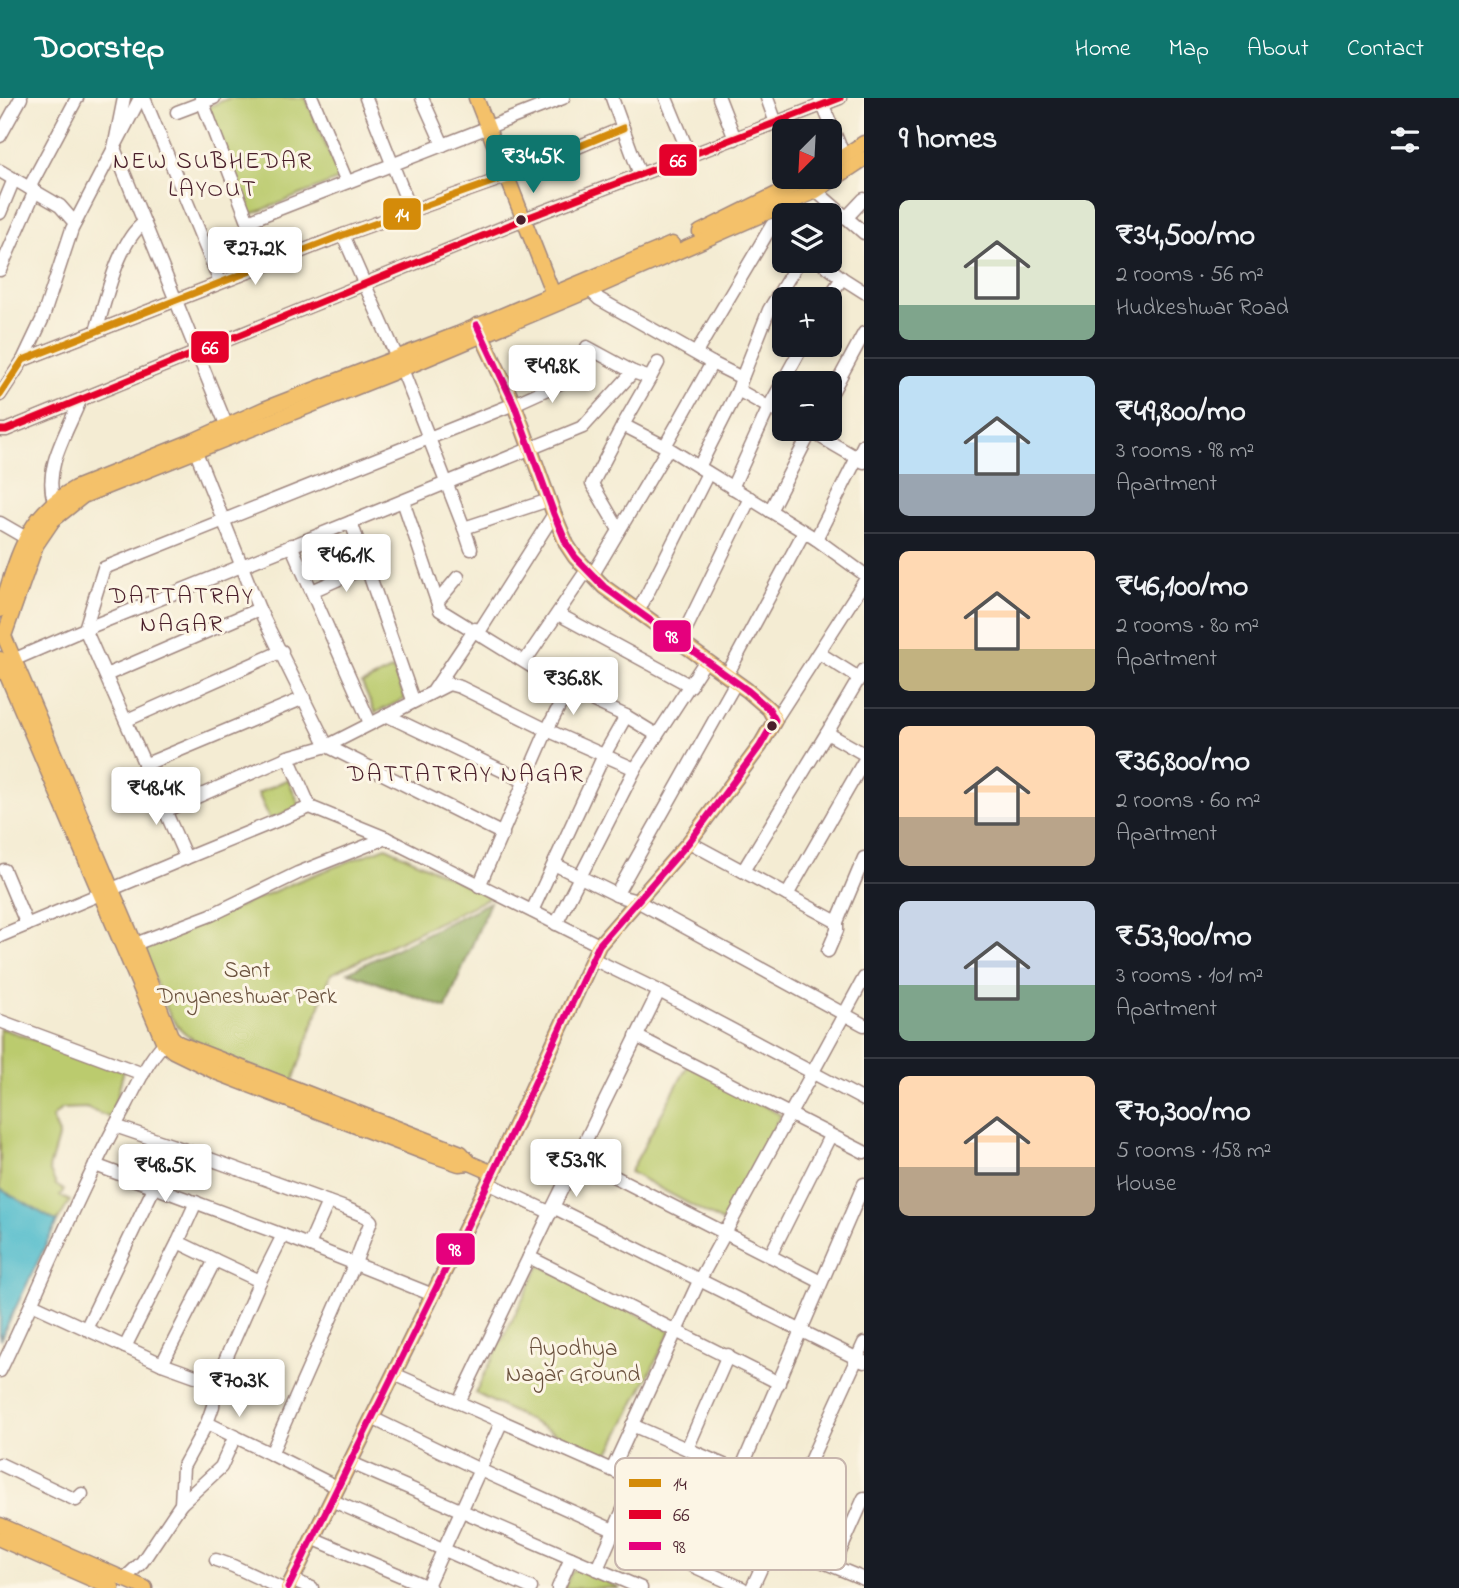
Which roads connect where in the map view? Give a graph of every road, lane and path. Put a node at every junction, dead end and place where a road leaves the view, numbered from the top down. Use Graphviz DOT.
graph roads {
  1 [pos="21,98"];
  2 [pos="77,98"];
  3 [pos="124,98"];
  4 [pos="142,98"];
  5 [pos="312,98"];
  6 [pos="366,98"];
  7 [pos="422,98"];
  8 [pos="476,98"];
  9 [pos="563,98"];
  10 [pos="611,98"];
  11 [pos="666,98"];
  12 [pos="719,98"];
  13 [pos="767,98"];
  14 [pos="840,98"];
  15 [pos="206,100"];
  16 [pos="821,102"];
  17 [pos="177,112"];
  18 [pos="775,119"];
  19 [pos="785,119"];
  20 [pos="772,125"];
  21 [pos="487,128"];
  22 [pos="623,128"];
  23 [pos="0,136"];
  24 [pos="735,139"];
  25 [pos="864,143"];
  26 [pos="443,145"];
  27 [pos="114,148"];
  28 [pos="690,156"];
  29 [pos="844,156"];
  30 [pos="864,159"];
  31 [pos="392,165"];
  32 [pos="842,169"];
  33 [pos="0,171"];
  34 [pos="640,175"];
  35 [pos="506,177"];
  36 [pos="14,179"];
  37 [pos="347,182"];
  38 [pos="796,189"];
  39 [pos="804,189"];
  40 [pos="819,189"];
  41 [pos="32,190"];
  42 [pos="864,199"];
  43 [pos="411,211"];
  44 [pos="0,213"];
  45 [pos="846,218"];
  46 [pos="524,219"];
  47 [pos="769,219"];
  48 [pos="248,221"];
  49 [pos="772,222"];
  50 [pos="75,223"];
  51 [pos="144,223"];
  52 [pos="864,233"];
  53 [pos="343,235"];
  54 [pos="265,265"];
  55 [pos="0,270"];
  56 [pos="792,273"];
  57 [pos="836,273"];
  58 [pos="842,278"];
  59 [pos="220,282"];
  60 [pos="364,284"];
  61 [pos="836,287"];
  62 [pos="590,290"];
  63 [pos="864,292"];
  64 [pos="555,298"];
  65 [pos="176,300"];
  66 [pos="96,331"];
  67 [pos="480,331"];
  68 [pos="864,333"];
  69 [pos="587,347"];
  70 [pos="196,352"];
  71 [pos="696,353"];
  72 [pos="796,357"];
  73 [pos="23,360"];
  74 [pos="658,362"];
  75 [pos="400,363"];
  76 [pos="712,363"];
  77 [pos="633,372"];
  78 [pos="842,374"];
  79 [pos="576,376"];
  80 [pos="650,378"];
  81 [pos="740,384"];
  82 [pos="2,388"];
  83 [pos="80,400"];
  84 [pos="513,404"];
  85 [pos="769,407"];
  86 [pos="772,409"];
  87 [pos="624,425"];
  88 [pos="0,429"];
  89 [pos="229,431"];
  90 [pos="427,437"];
  91 [pos="805,441"];
  92 [pos="828,441"];
  93 [pos="864,444"];
  94 [pos="666,447"];
  95 [pos="530,448"];
  96 [pos="196,452"];
  97 [pos="860,460"];
  98 [pos="703,470"];
  99 [pos="446,483"];
  100 [pos="732,488"];
  101 [pos="750,498"];
  102 [pos="550,500"];
  103 [pos="54,501"];
  104 [pos="403,501"];
  105 [pos="770,511"];
  106 [pos="554,514"];
  107 [pos="223,519"];
  108 [pos="351,522"];
  109 [pos="0,523"];
  110 [pos="464,528"];
  111 [pos="620,530"];
  112 [pos="804,532"];
  113 [pos="816,539"];
  114 [pos="30,541"];
  115 [pos="291,545"];
  116 [pos="471,549"];
  117 [pos="242,565"];
  118 [pos="366,567"];
  119 [pos="590,573"];
  120 [pos="864,575"];
  121 [pos="458,577"];
  122 [pos="864,582"];
  123 [pos="312,591"];
  124 [pos="438,601"];
  125 [pos="259,609"];
  126 [pos="0,610"];
  127 [pos="638,612"];
  128 [pos="558,614"];
  129 [pos="85,629"];
  130 [pos="477,631"];
  131 [pos="2,636"];
  132 [pos="680,641"];
  133 [pos="282,651"];
  134 [pos="819,653"];
  135 [pos="706,660"];
  136 [pos="6,661"];
  137 [pos="525,661"];
  138 [pos="862,674"];
  139 [pos="106,675"];
  140 [pos="732,678"];
  141 [pos="691,686"];
  142 [pos="568,689"];
  143 [pos="433,691"];
  144 [pos="304,698"];
  145 [pos="413,700"];
  146 [pos="386,715"];
  147 [pos="626,716"];
  148 [pos="127,720"];
  149 [pos="775,720"];
  150 [pos="370,723"];
  151 [pos="547,730"];
  152 [pos="827,733"];
  153 [pos="657,735"];
  154 [pos="327,746"];
  155 [pos="864,754"];
  156 [pos="604,755"];
  157 [pos="288,757"];
  158 [pos="864,761"];
  159 [pos="144,765"];
  160 [pos="635,769"];
  161 [pos="524,781"];
  162 [pos="310,807"];
  163 [pos="167,810"];
  164 [pos="503,834"];
  165 [pos="386,838"];
  166 [pos="689,842"];
  167 [pos="186,858"];
  168 [pos="864,858"];
  169 [pos="554,864"];
  170 [pos="1,868"];
  171 [pos="743,872"];
  172 [pos="579,877"];
  173 [pos="479,886"];
  174 [pos="105,892"];
  175 [pos="617,895"];
  176 [pos="787,895"];
  177 [pos="637,901"];
  178 [pos="532,911"];
  179 [pos="836,922"];
  180 [pos="556,924"];
  181 [pos="27,925"];
  182 [pos="0,936"];
  183 [pos="135,944"];
  184 [pos="828,951"];
  185 [pos="596,952"];
  186 [pos="864,978"];
  187 [pos="145,986"];
  188 [pos="659,991"];
  189 [pos="845,1015"];
  190 [pos="0,1021"];
  191 [pos="864,1026"];
  192 [pos="636,1036"];
  193 [pos="167,1040"];
  194 [pos="814,1072"];
  195 [pos="144,1074"];
  196 [pos="864,1100"];
  197 [pos="790,1114"];
  198 [pos="115,1126"];
  199 [pos="830,1136"];
  200 [pos="174,1146"];
  201 [pos="864,1152"];
  202 [pos="578,1158"];
  203 [pos="95,1165"];
  204 [pos="491,1178"];
  205 [pos="864,1184"];
  206 [pos="154,1186"];
  207 [pos="196,1202"];
  208 [pos="328,1202"];
  209 [pos="552,1210"];
  210 [pos="724,1233"];
  211 [pos="283,1235"];
  212 [pos="178,1242"];
  213 [pos="309,1245"];
  214 [pos="770,1256"];
  215 [pos="529,1257"];
  216 [pos="215,1260"];
  217 [pos="355,1263"];
  218 [pos="700,1279"];
  219 [pos="260,1281"];
  220 [pos="821,1282"];
  221 [pos="433,1295"];
  222 [pos="32,1304"];
  223 [pos="86,1329"];
  224 [pos="675,1330"];
  225 [pos="803,1331"];
  226 [pos="864,1343"];
  227 [pos="125,1347"];
  228 [pos="728,1355"];
  229 [pos="860,1361"];
  230 [pos="162,1364"];
  231 [pos="0,1371"];
  232 [pos="394,1374"];
  233 [pos="215,1382"];
  234 [pos="779,1382"];
  235 [pos="459,1402"];
  236 [pos="372,1418"];
  237 [pos="502,1421"];
  238 [pos="207,1423"];
  239 [pos="632,1425"];
  240 [pos="235,1436"];
  241 [pos="687,1449"];
  242 [pos="271,1454"];
  243 [pos="617,1458"];
  244 [pos="708,1458"];
  245 [pos="746,1458"];
  246 [pos="813,1458"];
  247 [pos="349,1462"];
  248 [pos="615,1463"];
  249 [pos="0,1464"];
  250 [pos="480,1470"];
  251 [pos="612,1470"];
  252 [pos="615,1471"];
  253 [pos="82,1493"];
  254 [pos="334,1493"];
  255 [pos="864,1498"];
  256 [pos="181,1504"];
  257 [pos="462,1509"];
  258 [pos="0,1525"];
  259 [pos="614,1530"];
  260 [pos="312,1538"];
  261 [pos="846,1538"];
  262 [pos="0,1539"];
  263 [pos="444,1549"];
  264 [pos="571,1558"];
  265 [pos="216,1560"];
  266 [pos="597,1569"];
  267 [pos="702,1570"];
  268 [pos="760,1570"];
  269 [pos="845,1570"];
  270 [pos="864,1579"];
  271 [pos="117,1585"];
  272 [pos="287,1585"];
  273 [pos="428,1587"];
  274 [pos="145,1588"];
  275 [pos="312,1588"];
  276 [pos="531,1588"];
  277 [pos="558,1588"];
  278 [pos="641,1588"];
  279 [pos="742,1588"];
  280 [pos="752,1588"];
  1 -- 23 [label="street"];
  2 -- 41 [label="street"];
  3 -- 27 [label="street"];
  4 -- 27 [label="street"];
  4 -- 59 [label="street"];
  5 -- 37 [label="street"];
  6 -- 31 [label="street"];
  7 -- 26 [label="street"];
  8 -- 21 [label="main road"];
  9 -- 21 [label="street"];
  10 -- 22 [label="street"];
  11 -- 28 [label="street"];
  12 -- 24 [label="street"];
  13 -- 18 [label="street"];
  14 -- 16 [label="street"];
  15 -- 17 [label="street"];
  15 -- 48 [label="street"];
  16 -- 19 [label="street"];
  16 -- 29 [label="street"];
  20 -- 24 [label="street"];
  21 -- 26 [label="street"];
  21 -- 35 [label="main road"];
  22 -- 34 [label="street"];
  22 -- 35 [label="street"];
  24 -- 28 [label="street"];
  25 -- 29 [label="main road"];
  26 -- 31 [label="street"];
  27 -- 50 [label="street"];
  27 -- 51 [label="street"];
  28 -- 34 [label="street"];
  30 -- 32 [label="main road"];
  31 -- 37 [label="street"];
  31 -- 43 [label="street"];
  33 -- 36 [label="street"];
  34 -- 46 [label="street"];
  35 -- 43 [label="street"];
  35 -- 46 [label="main road"];
  36 -- 41 [label="street"];
  36 -- 44 [label="street"];
  37 -- 48 [label="street"];
  38 -- 64 [label="main road"];
  39 -- 47 [label="main road"];
  40 -- 45 [label="street"];
  41 -- 50 [label="street"];
  41 -- 55 [label="street"];
  42 -- 45 [label="street"];
  43 -- 53 [label="street"];
  45 -- 52 [label="street"];
  46 -- 60 [label="street"];
  46 -- 64 [label="main road"];
  47 -- 49 [label="street"];
  47 -- 62 [label="main road"];
  47 -- 71 [label="street"];
  48 -- 54 [label="street"];
  50 -- 73 [label="street"];
  51 -- 65 [label="street"];
  51 -- 66 [label="street"];
  53 -- 54 [label="street"];
  53 -- 60 [label="street"];
  54 -- 59 [label="street"];
  56 -- 81 [label="street"];
  57 -- 58 [label="street"];
  58 -- 61 [label="street"];
  58 -- 63 [label="street"];
  59 -- 65 [label="street"];
  60 -- 70 [label="street"];
  60 -- 75 [label="street"];
  62 -- 64 [label="main road"];
  62 -- 71 [label="street"];
  64 -- 67 [label="main road"];
  65 -- 66 [label="street"];
  65 -- 70 [label="street"];
  66 -- 73 [label="street"];
  67 -- 75 [label="main road"];
  67 -- 84 [label="main road"];
  68 -- 78 [label="street"];
  69 -- 77 [label="street"];
  70 -- 83 [label="street"];
  70 -- 89 [label="street"];
  71 -- 76 [label="street"];
  72 -- 85 [label="street"];
  73 -- 82 [label="street"];
  74 -- 80 [label="street"];
  75 -- 89 [label="main road"];
  75 -- 90 [label="street"];
  76 -- 81 [label="street"];
  76 -- 94 [label="street"];
  77 -- 80 [label="street"];
  77 -- 95 [label="street"];
  79 -- 84 [label="street"];
  80 -- 87 [label="street"];
  81 -- 85 [label="street"];
  81 -- 98 [label="street"];
  83 -- 88 [label="street"];
  83 -- 103 [label="street"];
  84 -- 90 [label="street"];
  84 -- 95 [label="main road"];
  85 -- 86 [label="street"];
  85 -- 100 [label="street"];
  87 -- 94 [label="street"];
  87 -- 111 [label="street"];
  89 -- 96 [label="main road"];
  89 -- 103 [label="main road"];
  90 -- 99 [label="street"];
  90 -- 107 [label="street"];
  91 -- 105 [label="street"];
  92 -- 97 [label="street"];
  93 -- 97 [label="street"];
  94 -- 98 [label="street"];
  94 -- 111 [label="street"];
  95 -- 99 [label="street"];
  95 -- 102 [label="main road"];
  96 -- 107 [label="street"];
  96 -- 114 [label="main road"];
  97 -- 113 [label="street"];
  98 -- 100 [label="street"];
  98 -- 127 [label="street"];
  99 -- 104 [label="street"];
  99 -- 110 [label="street"];
  100 -- 101 [label="street"];
  101 -- 105 [label="street"];
  101 -- 132 [label="street"];
  102 -- 106 [label="main road"];
  102 -- 110 [label="street"];
  103 -- 114 [label="main road"];
  104 -- 108 [label="street"];
  104 -- 124 [label="street"];
  105 -- 112 [label="street"];
  106 -- 119 [label="main road"];
  106 -- 130 [label="street"];
  107 -- 117 [label="street"];
  107 -- 129 [label="street"];
  108 -- 115 [label="street"];
  108 -- 118 [label="street"];
  109 -- 114 [label="street"];
  110 -- 116 [label="street"];
  111 -- 119 [label="street"];
  112 -- 113 [label="street"];
  112 -- 140 [label="street"];
  113 -- 120 [label="street"];
  114 -- 126 [label="main road"];
  114 -- 131 [label="main road"];
  115 -- 117 [label="street"];
  115 -- 123 [label="street"];
  117 -- 125 [label="street"];
  117 -- 129 [label="street"];
  118 -- 123 [label="street"];
  118 -- 145 [label="street"];
  119 -- 127 [label="main road"];
  119 -- 128 [label="street"];
  121 -- 124 [label="street"];
  122 -- 134 [label="street"];
  123 -- 150 [label="street"];
  124 -- 130 [label="street"];
  125 -- 133 [label="street"];
  125 -- 139 [label="street"];
  127 -- 132 [label="main road"];
  128 -- 137 [label="street"];
  128 -- 141 [label="street"];
  129 -- 136 [label="street"];
  129 -- 139 [label="street"];
  130 -- 137 [label="street"];
  130 -- 143 [label="street"];
  131 -- 136 [label="main road"];
  132 -- 135 [label="main road"];
  133 -- 144 [label="street"];
  133 -- 148 [label="street"];
  134 -- 138 [label="street"];
  134 -- 149 [label="street"];
  135 -- 140 [label="main road"];
  135 -- 141 [label="street"];
  136 -- 174 [label="main road"];
  137 -- 142 [label="street"];
  138 -- 152 [label="street"];
  139 -- 148 [label="street"];
  140 -- 149 [label="main road"];
  140 -- 175 [label="street"];
  141 -- 153 [label="street"];
  142 -- 147 [label="street"];
  142 -- 151 [label="street"];
  143 -- 145 [label="street"];
  143 -- 151 [label="street"];
  144 -- 154 [label="street"];
  144 -- 159 [label="street"];
  145 -- 146 [label="street"];
  146 -- 150 [label="street"];
  146 -- 161 [label="street"];
  147 -- 153 [label="street"];
  147 -- 156 [label="street"];
  148 -- 159 [label="street"];
  149 -- 166 [label="main road"];
  150 -- 154 [label="street"];
  151 -- 156 [label="street"];
  151 -- 161 [label="street"];
  152 -- 155 [label="street"];
  152 -- 171 [label="street"];
  153 -- 160 [label="street"];
  154 -- 157 [label="street"];
  154 -- 164 [label="street"];
  156 -- 160 [label="street"];
  156 -- 169 [label="street"];
  157 -- 162 [label="street"];
  157 -- 163 [label="street"];
  158 -- 176 [label="street"];
  159 -- 163 [label="street"];
  160 -- 172 [label="street"];
  161 -- 164 [label="street"];
  162 -- 165 [label="street"];
  162 -- 167 [label="street"];
  163 -- 167 [label="street"];
  164 -- 173 [label="street"];
  165 -- 173 [label="street"];
  165 -- 183 [label="street"];
  166 -- 171 [label="street"];
  166 -- 177 [label="main road"];
  167 -- 174 [label="street"];
  168 -- 179 [label="street"];
  169 -- 172 [label="street"];
  169 -- 178 [label="street"];
  170 -- 181 [label="street"];
  171 -- 176 [label="street"];
  172 -- 175 [label="street"];
  172 -- 180 [label="street"];
  173 -- 178 [label="street"];
  174 -- 181 [label="street"];
  174 -- 183 [label="main road"];
  174 -- 187 [label="main road"];
  175 -- 177 [label="street"];
  176 -- 179 [label="street"];
  177 -- 185 [label="main road"];
  177 -- 189 [label="street"];
  178 -- 180 [label="street"];
  179 -- 184 [label="street"];
  180 -- 185 [label="street"];
  181 -- 182 [label="street"];
  183 -- 187 [label="main road"];
  185 -- 188 [label="street"];
  185 -- 204 [label="main road"];
  186 -- 189 [label="street"];
  187 -- 193 [label="main road"];
  188 -- 192 [label="street"];
  188 -- 194 [label="street"];
  189 -- 191 [label="street"];
  189 -- 194 [label="street"];
  190 -- 195 [label="street"];
  192 -- 197 [label="street"];
  192 -- 202 [label="street"];
  193 -- 195 [label="street"];
  193 -- 204 [label="main road"];
  194 -- 196 [label="street"];
  194 -- 197 [label="street"];
  195 -- 198 [label="street"];
  197 -- 199 [label="street"];
  197 -- 210 [label="street"];
  198 -- 200 [label="street"];
  198 -- 203 [label="street"];
  199 -- 201 [label="street"];
  199 -- 214 [label="street"];
  200 -- 206 [label="street"];
  200 -- 208 [label="street"];
  202 -- 209 [label="street"];
  202 -- 210 [label="street"];
  203 -- 206 [label="street"];
  203 -- 222 [label="street"];
  204 -- 209 [label="street"];
  204 -- 221 [label="main road"];
  205 -- 220 [label="street"];
  206 -- 207 [label="street"];
  206 -- 223 [label="street"];
  207 -- 211 [label="street"];
  207 -- 212 [label="street"];
  208 -- 213 [label="street"];
  208 -- 217 [label="street"];
  209 -- 215 [label="street"];
  209 -- 218 [label="street"];
  210 -- 214 [label="street"];
  210 -- 218 [label="street"];
  211 -- 213 [label="street"];
  211 -- 219 [label="street"];
  212 -- 216 [label="street"];
  212 -- 227 [label="street"];
  213 -- 217 [label="street"];
  214 -- 220 [label="street"];
  215 -- 224 [label="street"];
  215 -- 235 [label="street"];
  216 -- 219 [label="street"];
  216 -- 230 [label="street"];
  217 -- 221 [label="street"];
  217 -- 242 [label="street"];
  218 -- 224 [label="street"];
  218 -- 225 [label="street"];
  219 -- 233 [label="street"];
  220 -- 225 [label="street"];
  221 -- 232 [label="main road"];
  222 -- 223 [label="street"];
  222 -- 231 [label="street"];
  223 -- 227 [label="street"];
  224 -- 228 [label="street"];
  224 -- 239 [label="street"];
  225 -- 229 [label="street"];
  225 -- 234 [label="street"];
  226 -- 229 [label="street"];
  227 -- 230 [label="street"];
  228 -- 234 [label="street"];
  228 -- 241 [label="street"];
  229 -- 246 [label="street"];
  230 -- 233 [label="street"];
  232 -- 235 [label="street"];
  232 -- 236 [label="main road"];
  233 -- 238 [label="street"];
  234 -- 245 [label="street"];
  235 -- 237 [label="street"];
  236 -- 247 [label="main road"];
  236 -- 250 [label="street"];
  237 -- 250 [label="street"];
  237 -- 251 [label="street"];
  238 -- 240 [label="street"];
  238 -- 256 [label="street"];
  239 -- 241 [label="street"];
  239 -- 243 [label="street"];
  240 -- 242 [label="street"];
  240 -- 256 [label="street"];
  241 -- 244 [label="street"];
  242 -- 254 [label="street"];
  247 -- 254 [label="main road"];
  247 -- 257 [label="street"];
  248 -- 251 [label="street"];
  249 -- 253 [label="street"];
  250 -- 257 [label="street"];
  250 -- 259 [label="street"];
  251 -- 252 [label="street"];
  254 -- 260 [label="main road"];
  254 -- 263 [label="street"];
  255 -- 261 [label="street"];
  256 -- 271 [label="street"];
  257 -- 263 [label="street"];
  257 -- 264 [label="street"];
  258 -- 271 [label="main road"];
  259 -- 266 [label="street"];
  260 -- 272 [label="main road"];
  260 -- 273 [label="street"];
  262 -- 271 [label="main road"];
  263 -- 273 [label="street"];
  263 -- 276 [label="street"];
  264 -- 266 [label="street"];
  264 -- 277 [label="street"];
  265 -- 272 [label="street"];
  266 -- 278 [label="street"];
  267 -- 279 [label="street"];
  268 -- 280 [label="street"];
  269 -- 270 [label="street"];
  271 -- 274 [label="main road"];
  272 -- 275 [label="street"];
}
